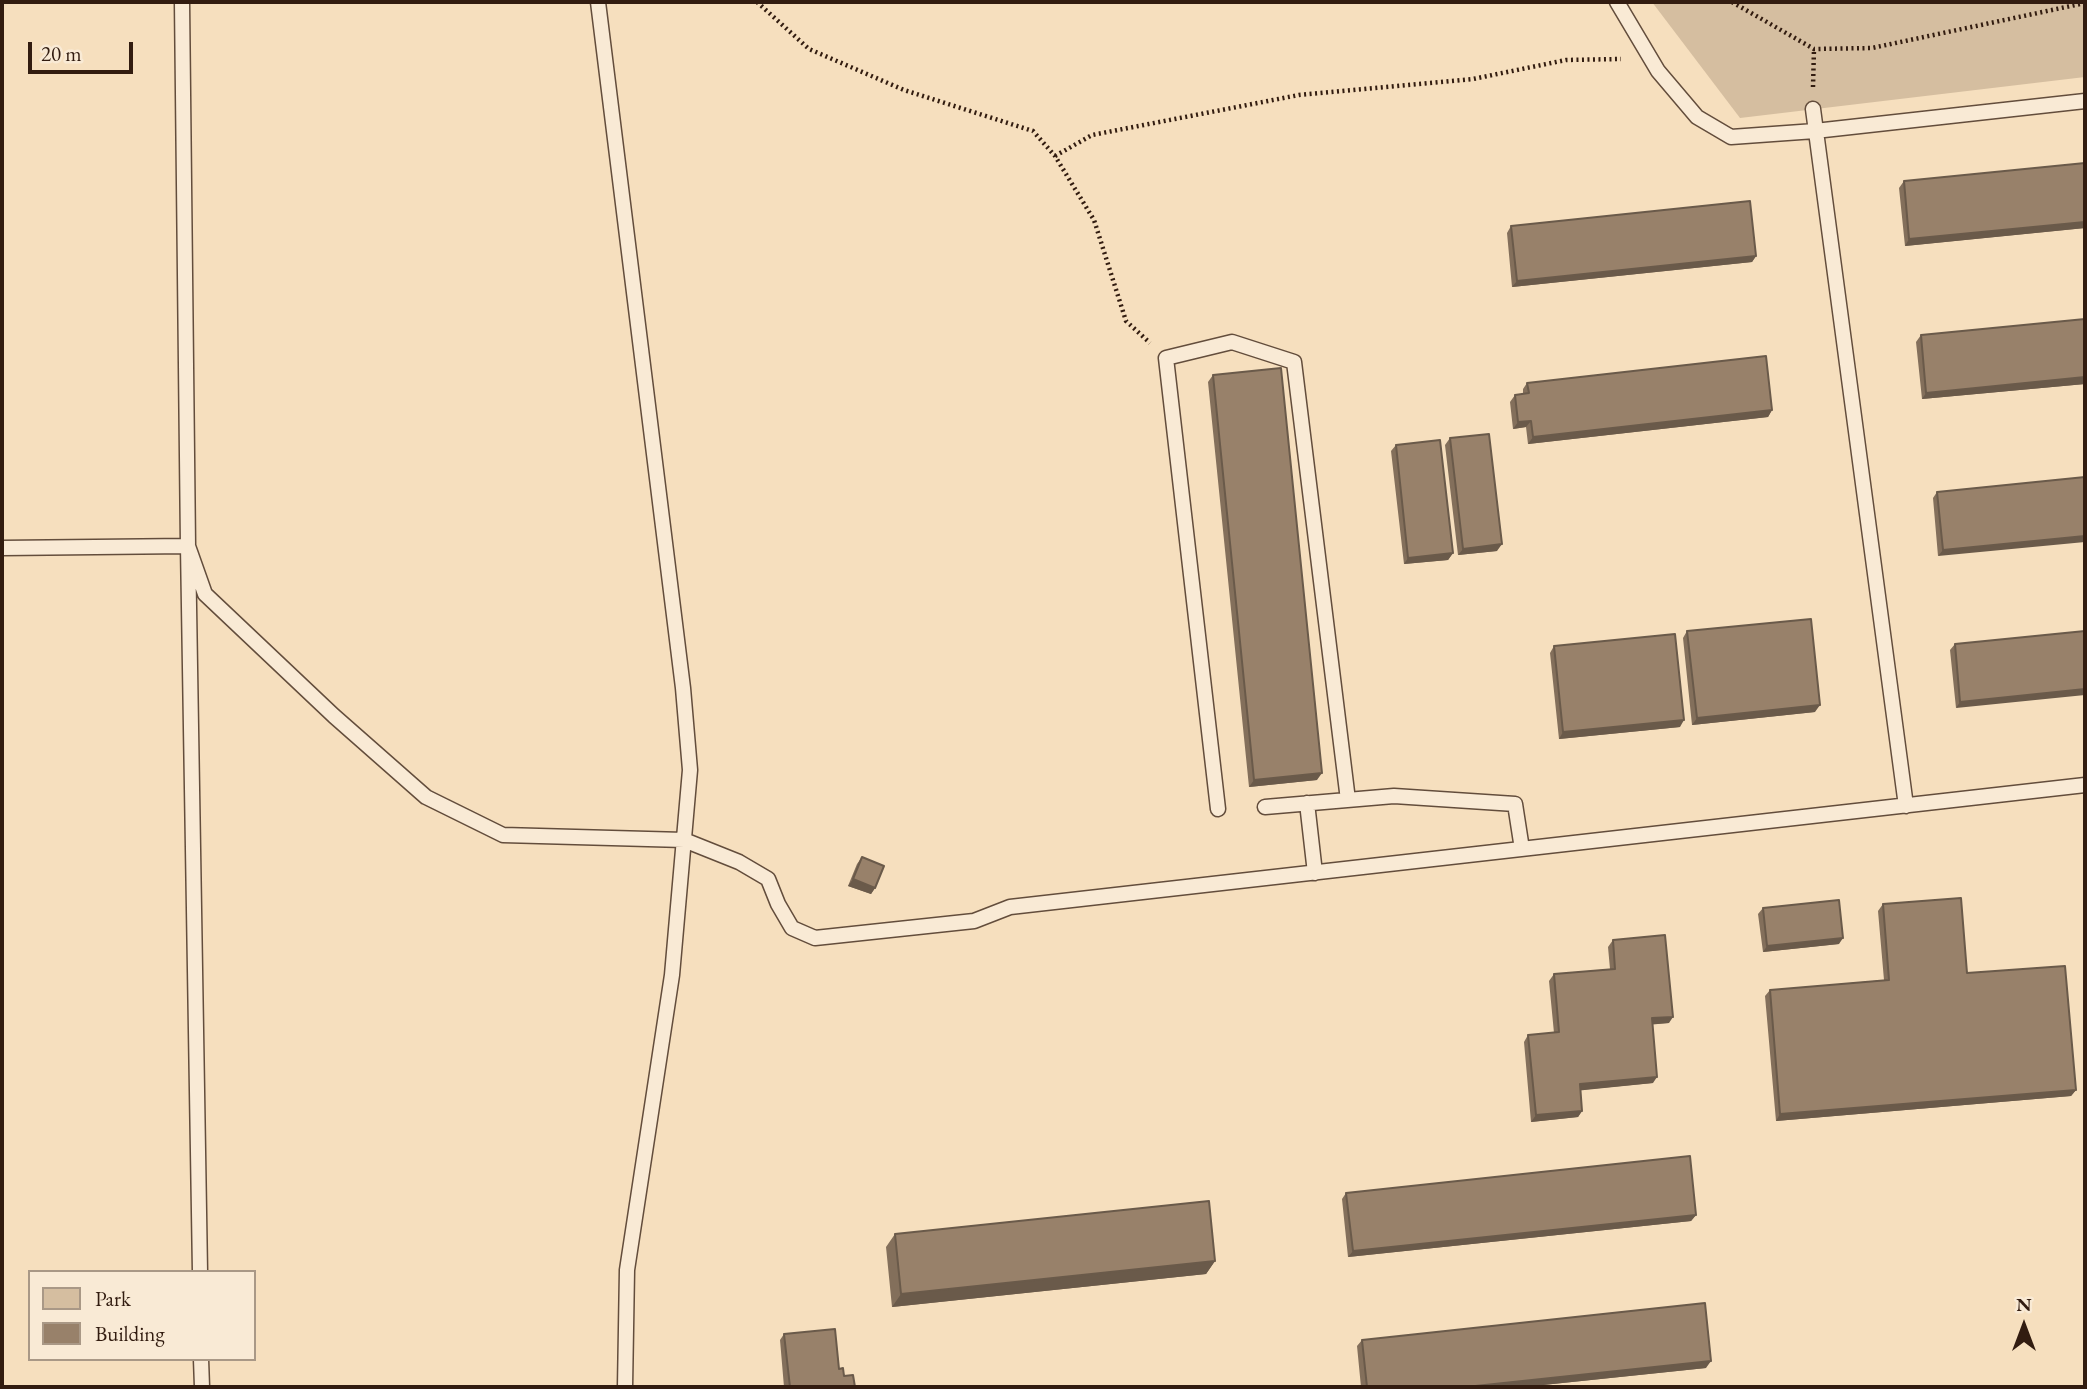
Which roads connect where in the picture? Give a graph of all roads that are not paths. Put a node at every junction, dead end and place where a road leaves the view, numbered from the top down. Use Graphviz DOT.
graph roads {
  1 [pos="182,2"];
  2 [pos="598,2"];
  3 [pos="1617,2"];
  4 [pos="2085,101"];
  5 [pos="1813,110"];
  6 [pos="1815,131"];
  7 [pos="188,545"];
  8 [pos="2,548"];
  9 [pos="2085,785"];
  10 [pos="1348,800"];
  11 [pos="1307,803"];
  12 [pos="1906,806"];
  13 [pos="1265,807"];
  14 [pos="1219,808"];
  15 [pos="684,839"];
  16 [pos="1522,849"];
  17 [pos="1315,873"];
  18 [pos="200,1270"];
  19 [pos="201,1361"];
  20 [pos="201,1387"];
  21 [pos="625,1387"];
  1 -- 7 [label="lane"];
  2 -- 15 [label="lane"];
  3 -- 6 [label="lane"];
  4 -- 6 [label="lane"];
  5 -- 6 [label="lane"];
  6 -- 12 [label="lane"];
  7 -- 8 [label="lane"];
  7 -- 15 [label="lane"];
  7 -- 18 [label="lane"];
  9 -- 12 [label="lane"];
  10 -- 11 [label="lane"];
  10 -- 14 [label="lane"];
  10 -- 16 [label="lane"];
  11 -- 13 [label="lane"];
  11 -- 17 [label="lane"];
  12 -- 16 [label="lane"];
  15 -- 17 [label="lane"];
  15 -- 21 [label="lane"];
  16 -- 17 [label="lane"];
  19 -- 20 [label="lane"];
}
